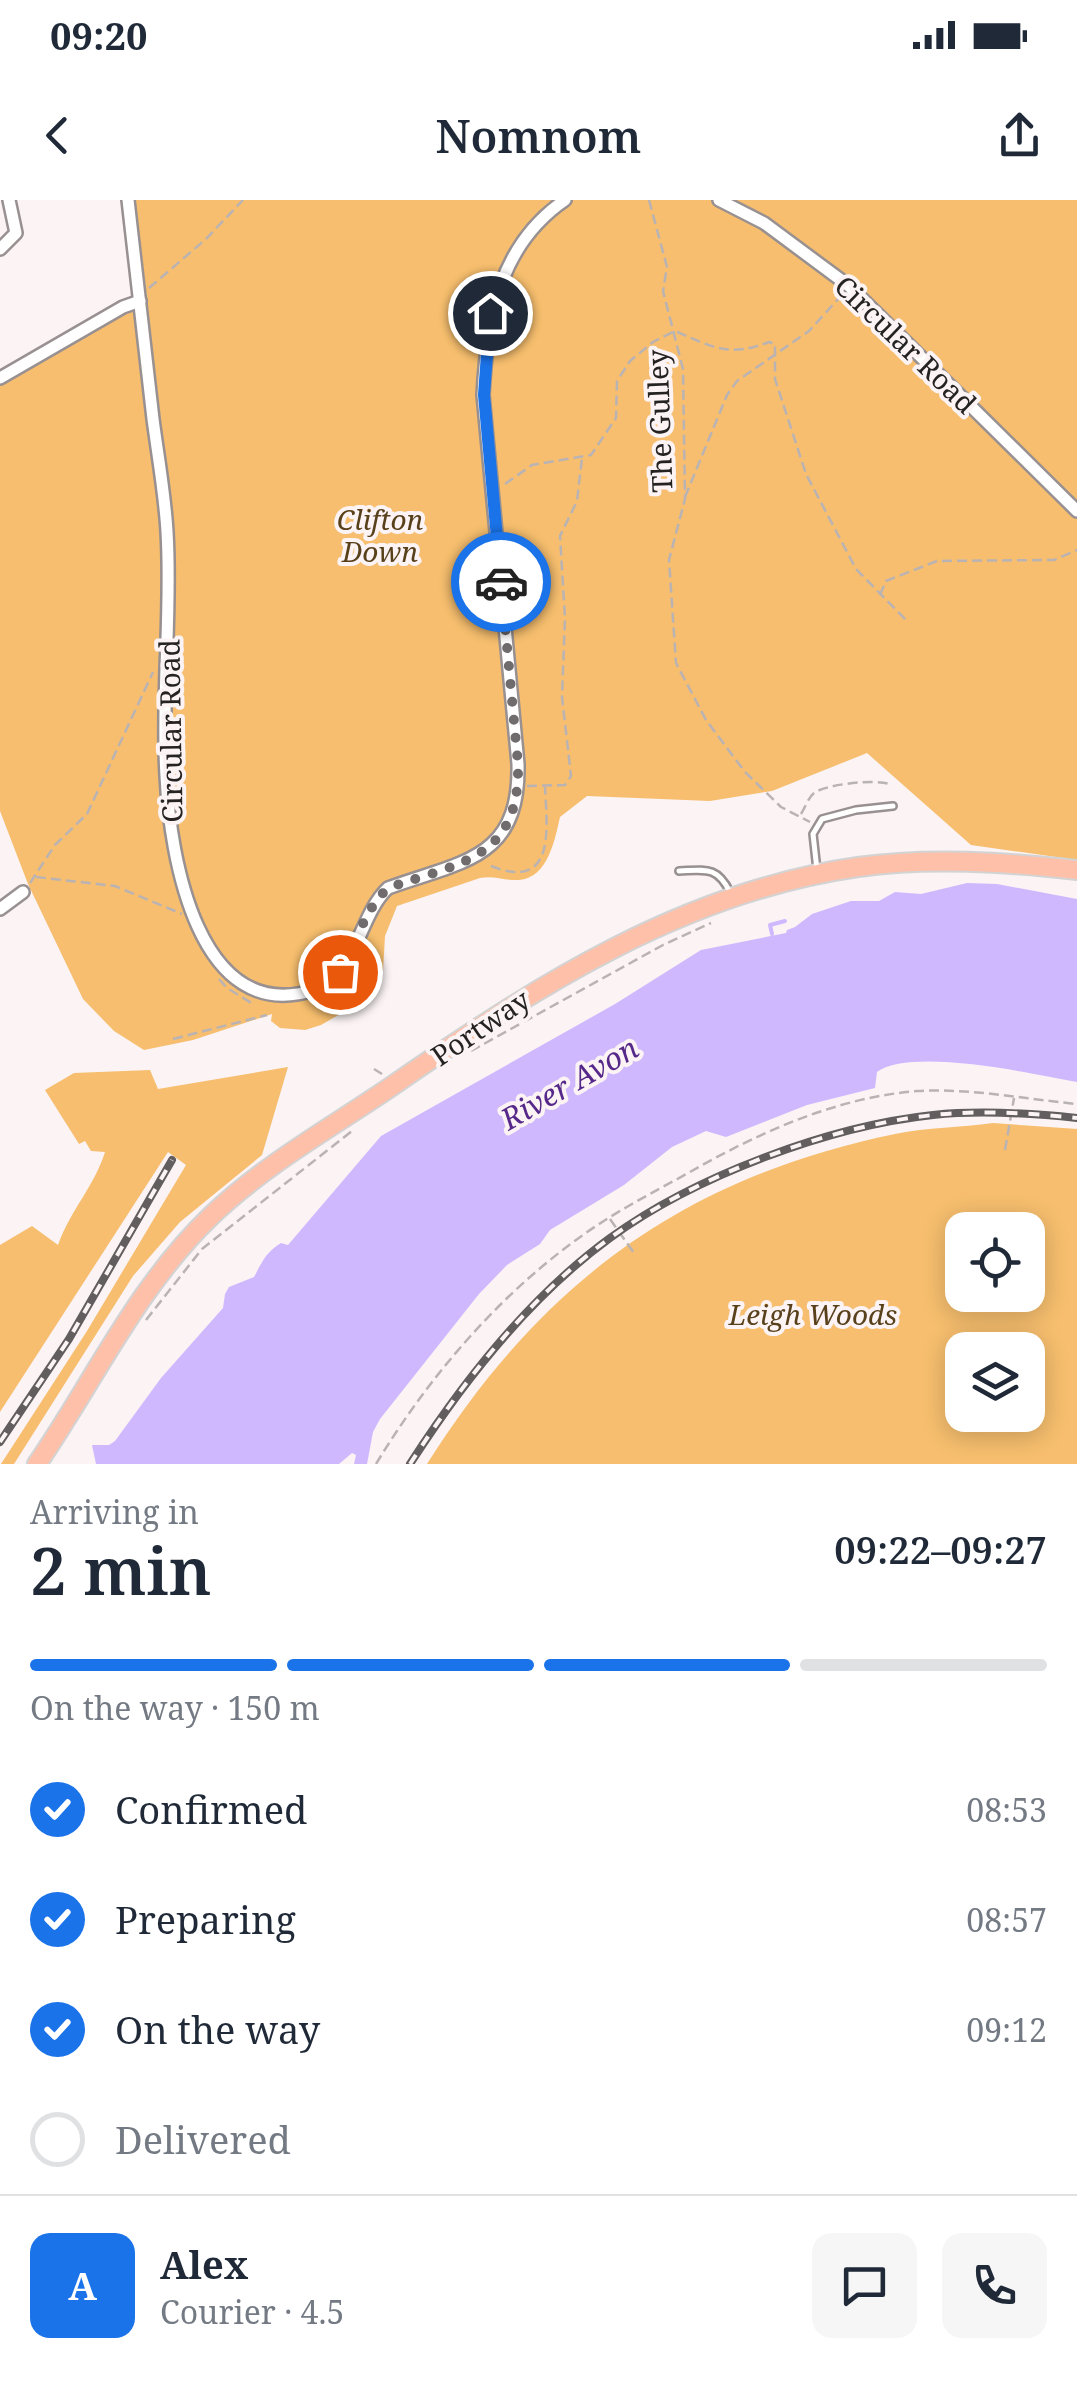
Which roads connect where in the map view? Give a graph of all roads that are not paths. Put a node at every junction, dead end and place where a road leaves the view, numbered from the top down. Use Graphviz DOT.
graph roads {
  1 [pos="10,200"];
  2 [pos="128,200"];
  3 [pos="566,200"];
  4 [pos="719,200"];
  5 [pos="0,249"];
  6 [pos="139,296"];
  7 [pos="0,378"];
  8 [pos="1077,510"];
  9 [pos="893,806"];
  10 [pos="1077,870"];
  11 [pos="679,871"];
  12 [pos="818,875"];
  13 [pos="22,892"];
  14 [pos="733,897"];
  15 [pos="0,909"];
  16 [pos="37,1464"];
  1 -- 5 [label="street"];
  2 -- 6 [label="street, Circular Road"];
  3 -- 6 [label="street, Circular Road"];
  4 -- 8 [label="street, Circular Road"];
  6 -- 7 [label="street"];
  9 -- 12 [label="lane"];
  10 -- 12 [label="highway, Portway"];
  11 -- 14 [label="lane"];
  12 -- 14 [label="highway, Portway"];
  13 -- 15 [label="street"];
  14 -- 16 [label="highway, Portway"];
}
